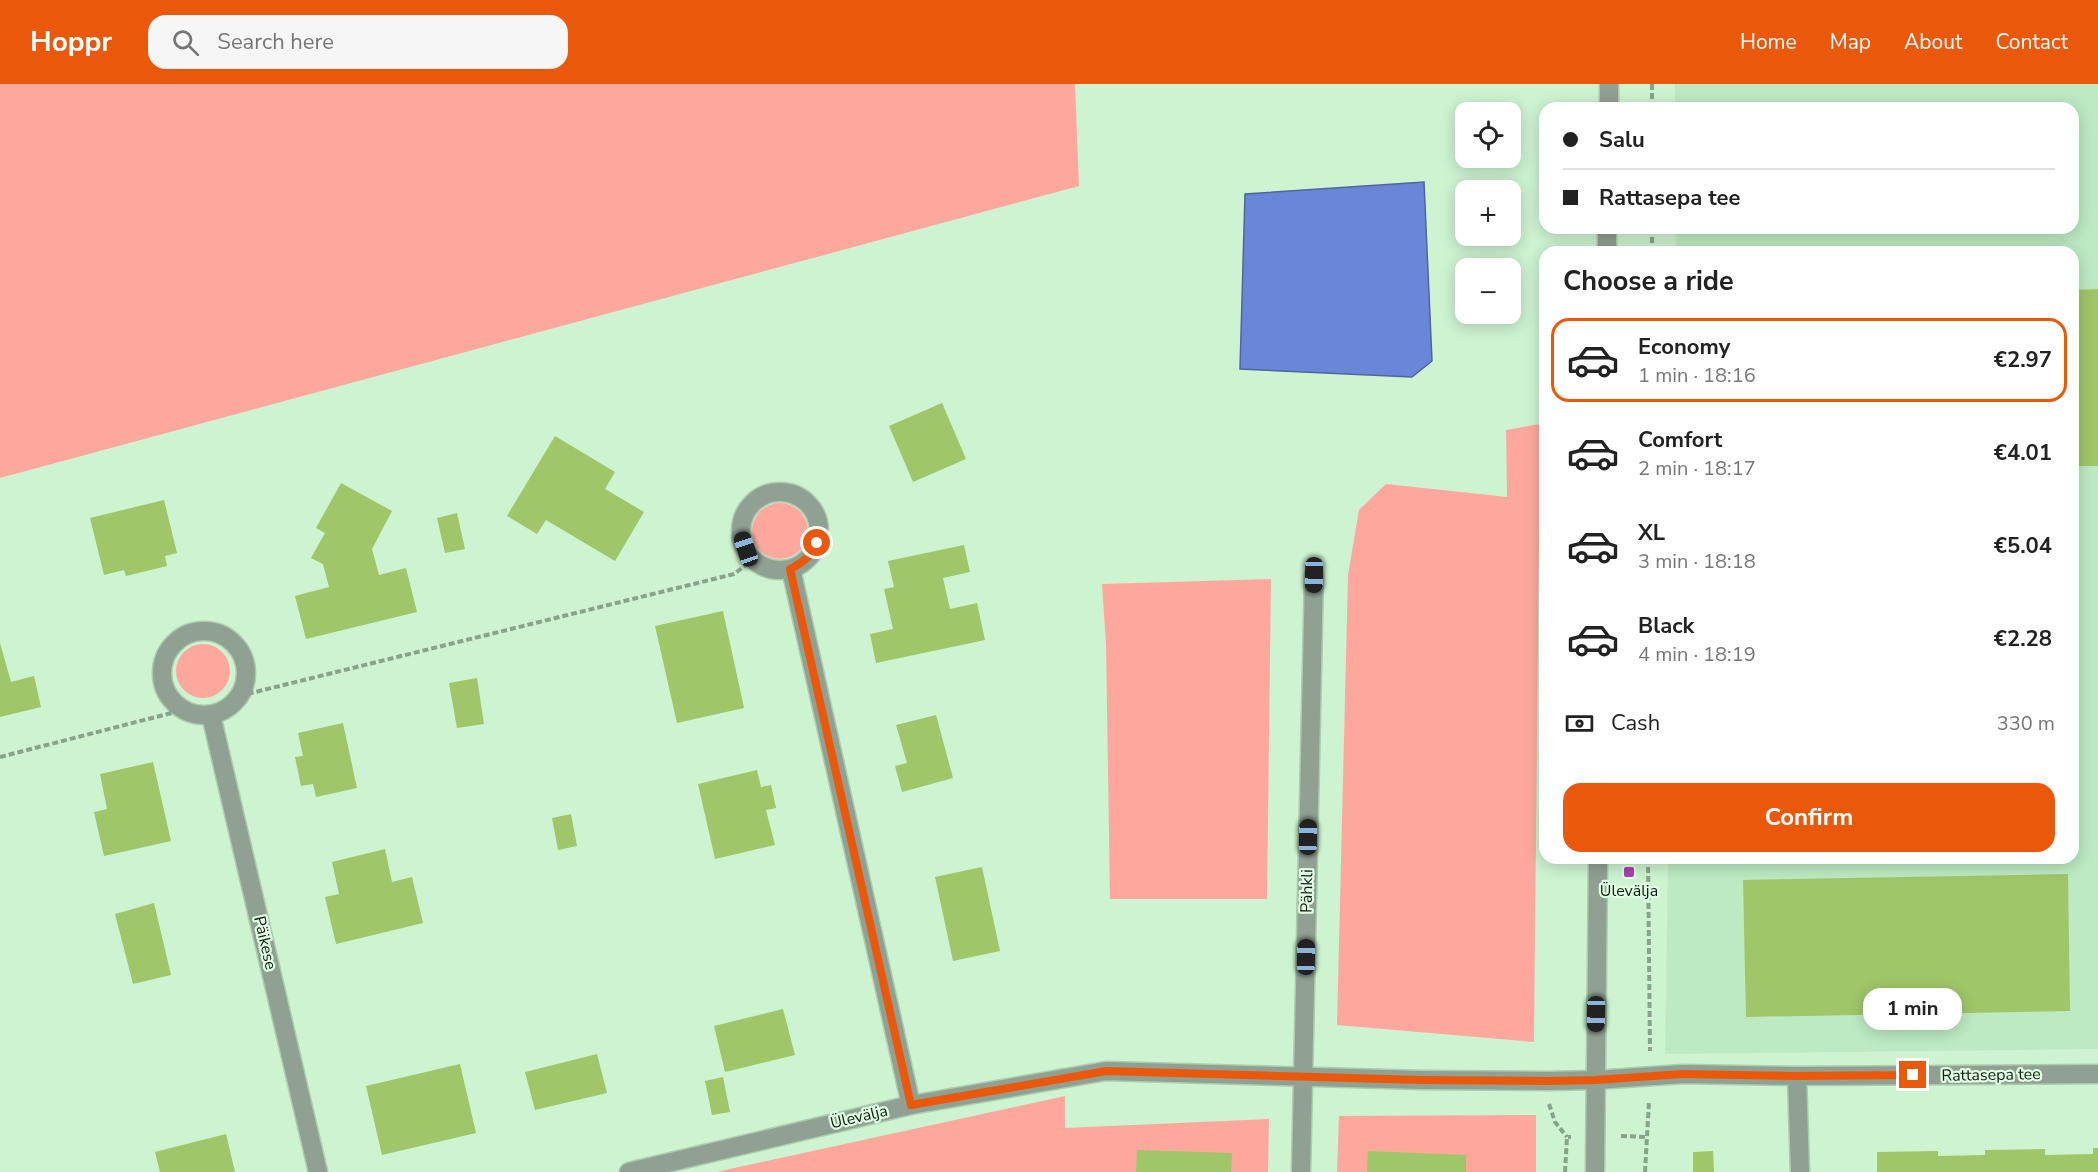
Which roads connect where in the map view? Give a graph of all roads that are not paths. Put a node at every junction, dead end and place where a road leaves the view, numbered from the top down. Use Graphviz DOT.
graph roads {
  1 [pos="1609,84"];
  2 [pos="1609,102"];
  3 [pos="790,569"];
  4 [pos="1314,575"];
  5 [pos="212,715"];
  6 [pos="1598,864"];
  7 [pos="2098,1074"];
  8 [pos="1303,1076"];
  9 [pos="1797,1076"];
  10 [pos="1595,1080"];
  11 [pos="911,1105"];
  12 [pos="318,1172"];
  13 [pos="629,1172"];
  14 [pos="1301,1172"];
  15 [pos="1595,1172"];
  16 [pos="1800,1172"];
  1 -- 2 [label="street"];
  3 -- 3 [label="street"];
  3 -- 11 [label="street"];
  4 -- 8 [label="street, Pähkli"];
  5 -- 5 [label="street"];
  5 -- 12 [label="street, Päikese"];
  6 -- 10 [label="street"];
  7 -- 9 [label="street, Rattasepa tee"];
  8 -- 10 [label="street, Ülevälja"];
  8 -- 11 [label="street, Ülevälja"];
  8 -- 14 [label="street, Pähkli"];
  9 -- 10 [label="street, Rattasepa tee"];
  9 -- 16 [label="street"];
  10 -- 15 [label="street"];
  11 -- 13 [label="street, Ülevälja"];
}
